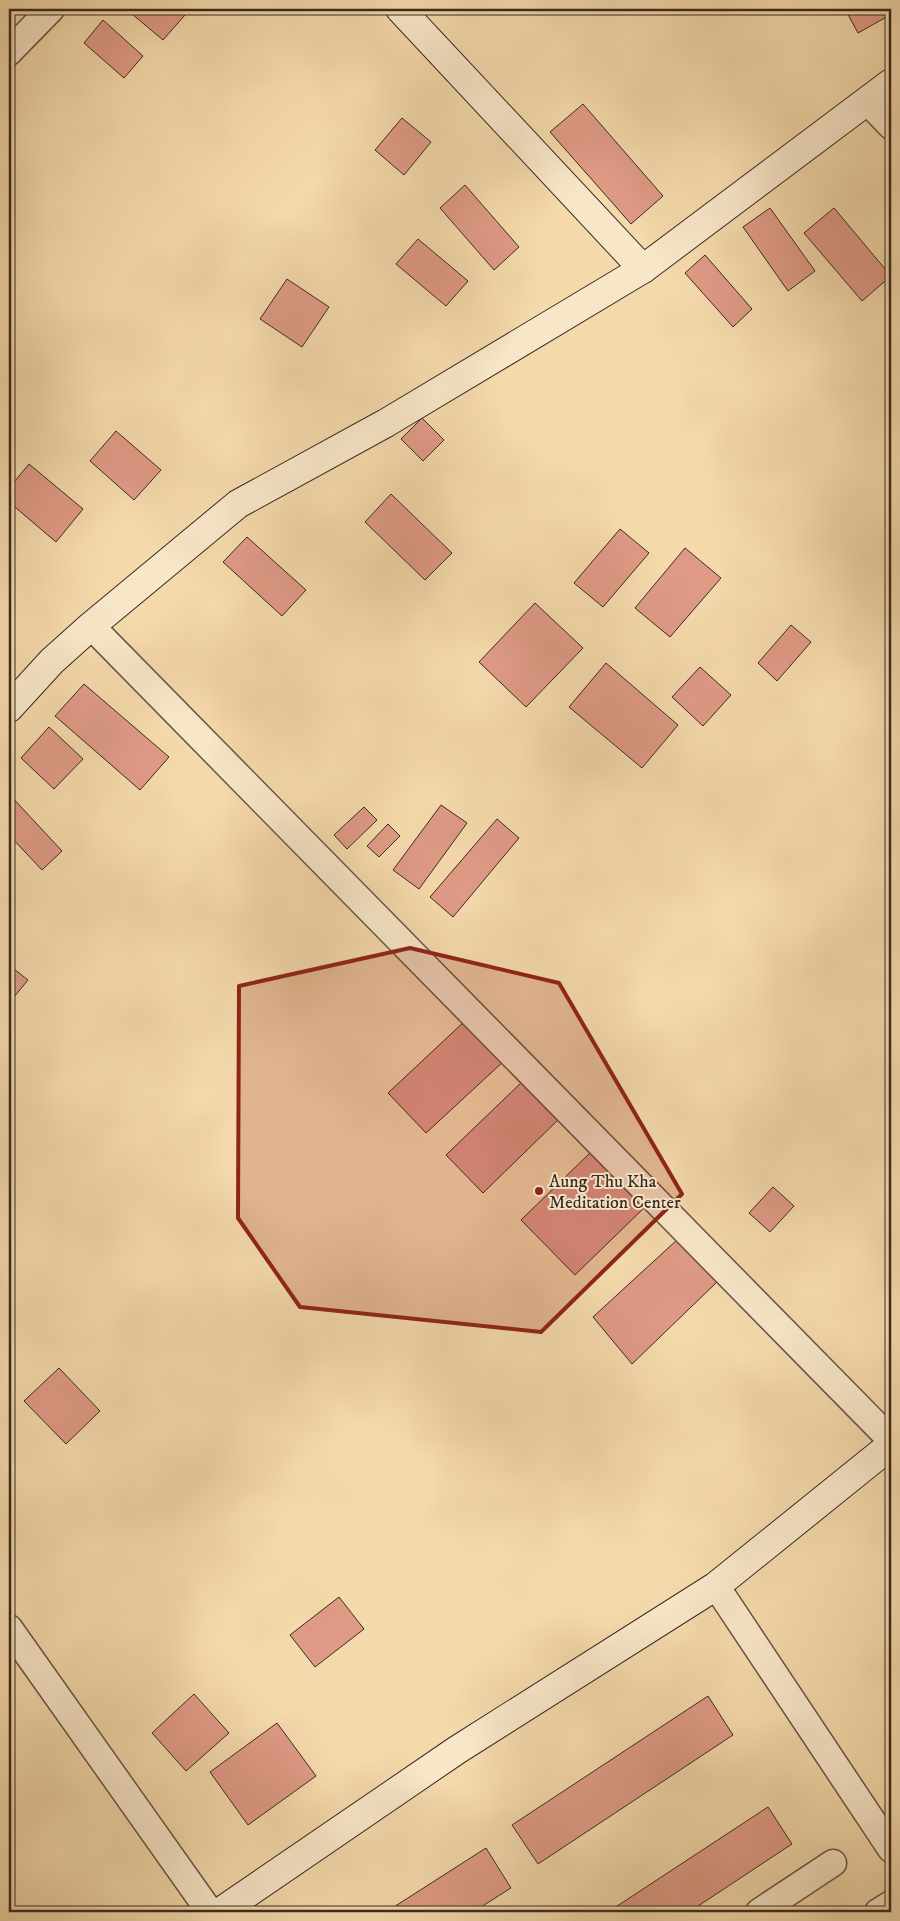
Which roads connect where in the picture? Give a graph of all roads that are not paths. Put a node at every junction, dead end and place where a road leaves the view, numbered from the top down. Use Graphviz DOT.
graph roads {
  1 [pos="51,9"];
  2 [pos="400,9"];
  3 [pos="9,52"];
  4 [pos="891,83"];
  5 [pos="868,102"];
  6 [pos="891,126"];
  7 [pos="643,269"];
  8 [pos="91,626"];
  9 [pos="9,708"];
  10 [pos="891,1440"];
  11 [pos="891,1445"];
  12 [pos="716,1586"];
  13 [pos="9,1628"];
  14 [pos="891,1849"];
  15 [pos="833,1863"];
  16 [pos="891,1904"];
  17 [pos="210,1912"];
  18 [pos="220,1912"];
  19 [pos="759,1912"];
  20 [pos="878,1912"];
  1 -- 3 [label="street"];
  2 -- 7 [label="street"];
  4 -- 5 [label="street"];
  5 -- 6 [label="street"];
  5 -- 7 [label="street"];
  7 -- 8 [label="street"];
  8 -- 9 [label="street"];
  8 -- 10 [label="street"];
  11 -- 12 [label="street"];
  12 -- 14 [label="street"];
  12 -- 18 [label="street"];
  13 -- 17 [label="street"];
  15 -- 19 [label="street"];
  16 -- 20 [label="street"];
}
